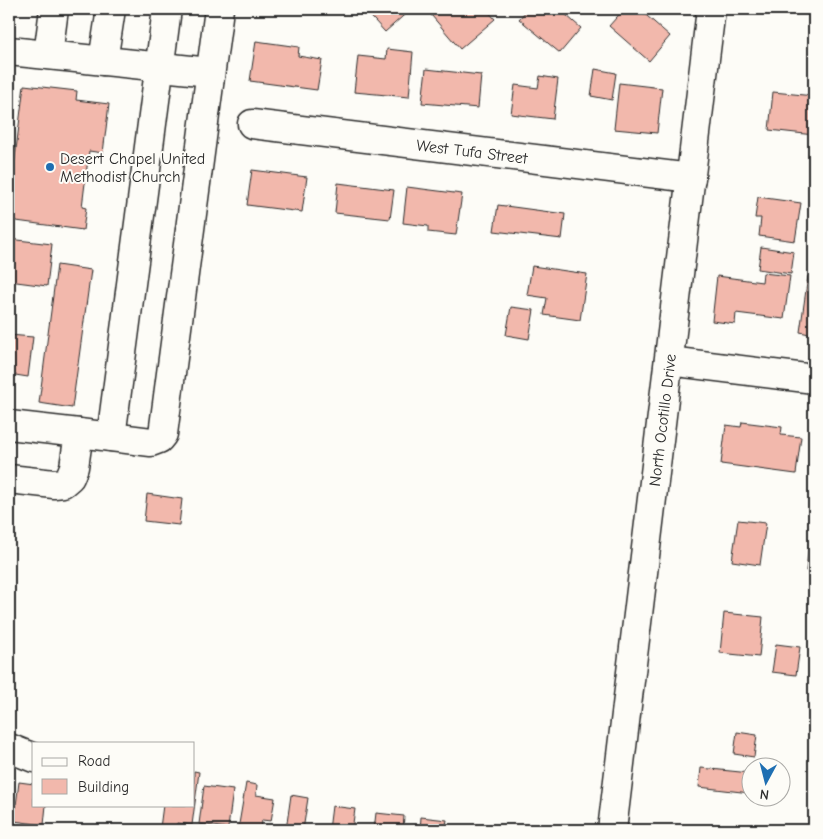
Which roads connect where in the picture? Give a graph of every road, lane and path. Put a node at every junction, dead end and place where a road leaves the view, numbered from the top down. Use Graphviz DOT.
graph roads {
  1 [pos="54,9"];
  2 [pos="111,9"];
  3 [pos="167,9"];
  4 [pos="219,9"];
  5 [pos="711,9"];
  6 [pos="9,51"];
  7 [pos="48,55"];
  8 [pos="103,61"];
  9 [pos="159,67"];
  10 [pos="210,72"];
  11 [pos="252,124"];
  12 [pos="691,178"];
  13 [pos="669,361"];
  14 [pos="814,379"];
  15 [pos="9,425"];
  16 [pos="79,433"];
  17 [pos="111,437"];
  18 [pos="9,479"];
  19 [pos="9,748"];
  20 [pos="32,757"];
  21 [pos="612,830"];
  1 -- 7 [label="street"];
  2 -- 8 [label="street"];
  3 -- 9 [label="street"];
  4 -- 10 [label="street"];
  5 -- 12 [label="street, North Ocotillo Drive"];
  6 -- 7 [label="street"];
  7 -- 8 [label="street"];
  8 -- 9 [label="street"];
  9 -- 10 [label="street"];
  9 -- 17 [label="street"];
  10 -- 17 [label="street"];
  11 -- 12 [label="street, West Tufa Street"];
  12 -- 13 [label="street, North Ocotillo Drive"];
  13 -- 14 [label="street"];
  13 -- 21 [label="street, North Ocotillo Drive"];
  15 -- 16 [label="street"];
  16 -- 17 [label="street"];
  16 -- 18 [label="street"];
  19 -- 20 [label="street"];
}
